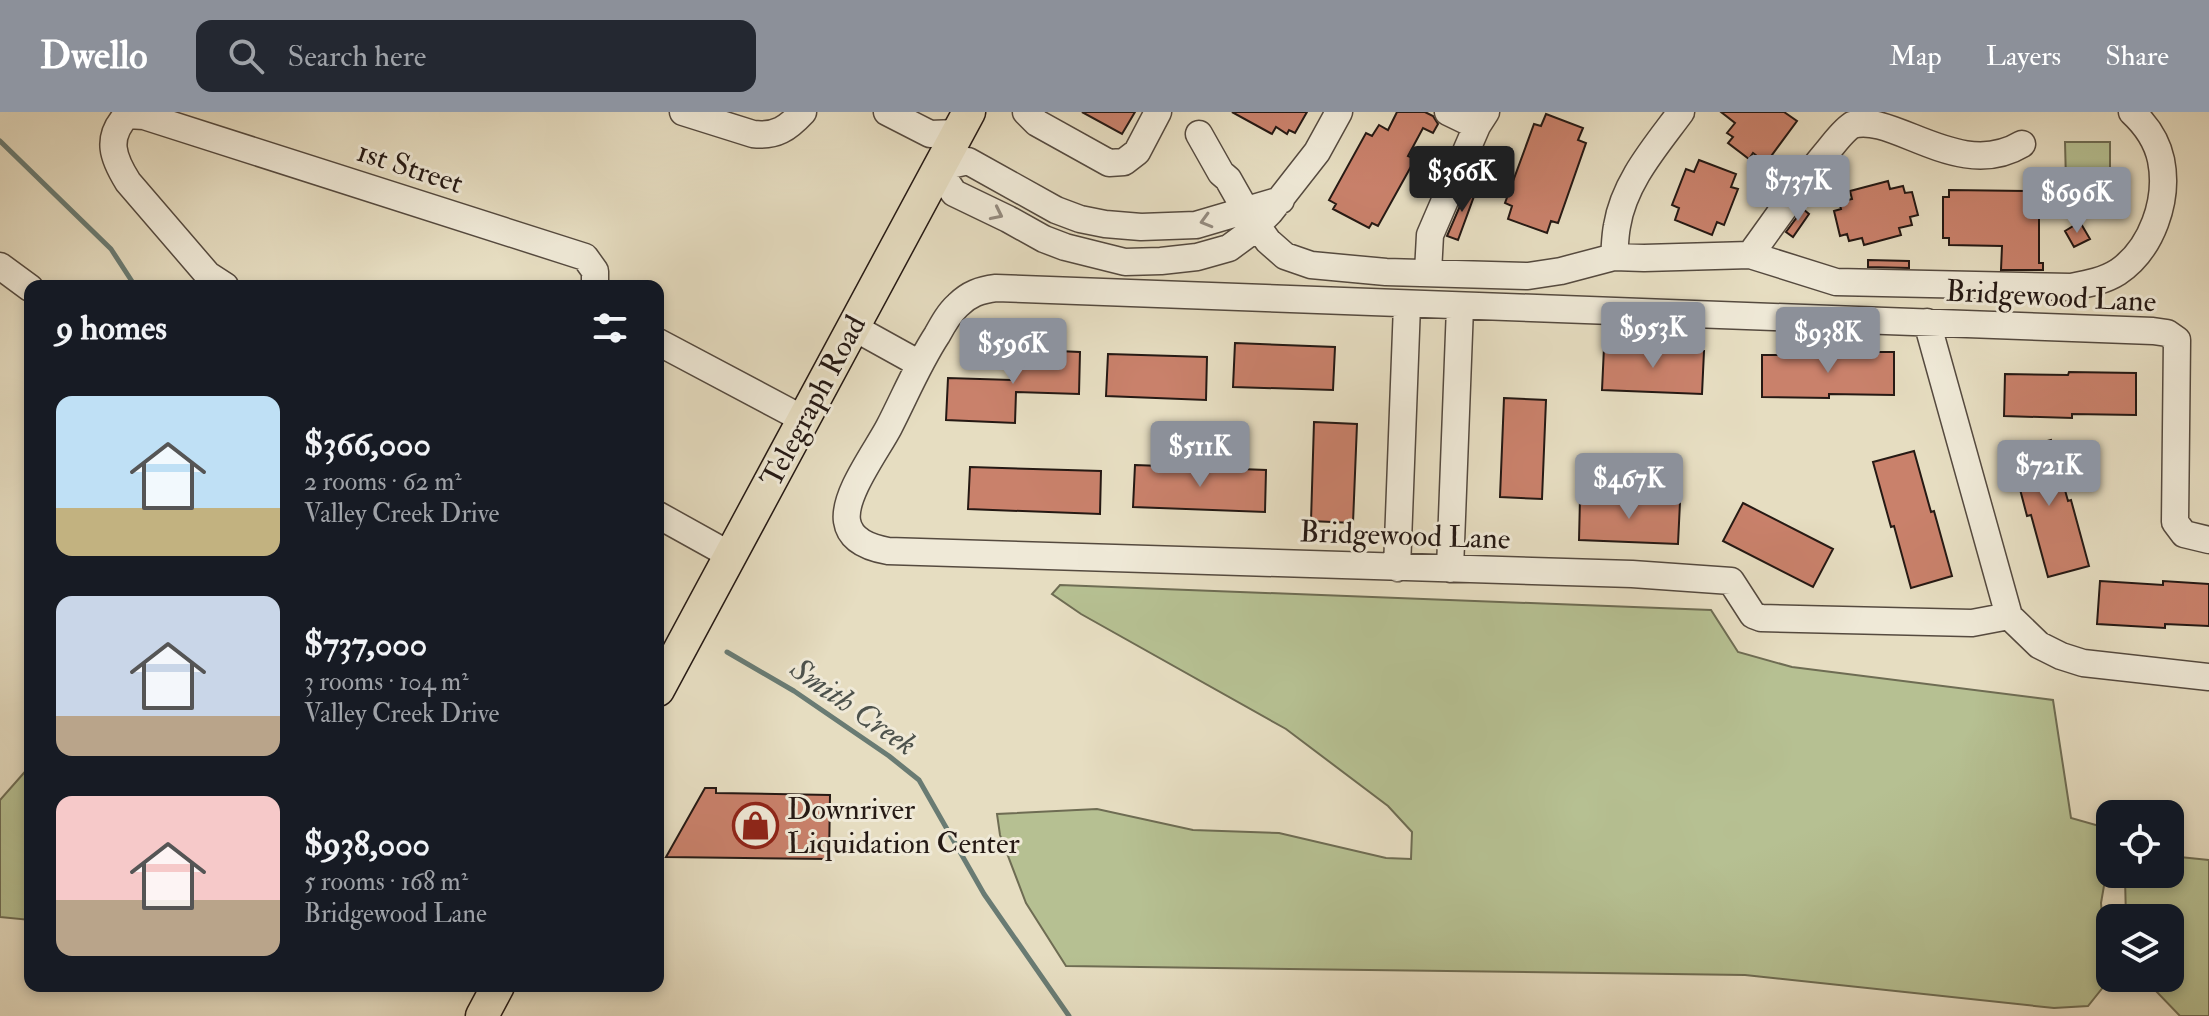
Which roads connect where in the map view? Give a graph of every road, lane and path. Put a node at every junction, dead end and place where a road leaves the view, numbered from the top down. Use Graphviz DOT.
graph roads {
  1 [pos="683,112"];
  2 [pos="803,112"];
  3 [pos="887,112"];
  4 [pos="1158,112"];
  5 [pos="1339,112"];
  6 [pos="1448,112"];
  7 [pos="1681,112"];
  8 [pos="2132,112"];
  9 [pos="1028,113"];
  10 [pos="1895,118"];
  11 [pos="957,119"];
  12 [pos="1482,119"];
  13 [pos="751,122"];
  14 [pos="1199,134"];
  15 [pos="2022,144"];
  16 [pos="937,168"];
  17 [pos="1056,210"];
  18 [pos="1251,217"];
  19 [pos="1044,239"];
  20 [pos="1750,255"];
  21 [pos="1614,257"];
  22 [pos="0,266"];
  23 [pos="1428,272"];
  24 [pos="216,280"];
  25 [pos="595,280"];
  26 [pos="24,284"];
  27 [pos="1407,305"];
  28 [pos="1460,307"];
  29 [pos="1927,322"];
  30 [pos="853,327"];
  31 [pos="664,345"];
  32 [pos="918,363"];
  33 [pos="803,419"];
  34 [pos="664,518"];
  35 [pos="2209,540"];
  36 [pos="730,555"];
  37 [pos="1397,568"];
  38 [pos="1450,569"];
  39 [pos="2009,616"];
  40 [pos="2209,677"];
  41 [pos="664,679"];
  42 [pos="495,992"];
  43 [pos="482,1016"];
  1 -- 13 [label="street"];
  2 -- 13 [label="street"];
  3 -- 11 [label="street"];
  4 -- 9 [label="street"];
  5 -- 18 [label="street"];
  6 -- 12 [label="street"];
  7 -- 21 [label="street"];
  8 -- 20 [label="street"];
  10 -- 15 [label="street"];
  10 -- 20 [label="street"];
  11 -- 16 [label="main road, Telegraph Road"];
  12 -- 23 [label="street"];
  14 -- 18 [label="street"];
  16 -- 17 [label="street"];
  16 -- 19 [label="street, one-way"];
  16 -- 30 [label="main road, Telegraph Road"];
  18 -- 17 [label="street, one-way"];
  17 -- 19 [label="street"];
  18 -- 19 [label="street"];
  18 -- 23 [label="street"];
  20 -- 21 [label="street"];
  21 -- 23 [label="street"];
  22 -- 26 [label="street"];
  24 -- 25 [label="street, 1st Street"];
  27 -- 28 [label="street, Bridgewood Lane"];
  27 -- 32 [label="street, Bridgewood Lane"];
  27 -- 37 [label="street"];
  28 -- 29 [label="street, Bridgewood Lane"];
  28 -- 38 [label="street"];
  29 -- 35 [label="street, Bridgewood Lane"];
  29 -- 39 [label="street"];
  30 -- 32 [label="street"];
  30 -- 33 [label="main road, Telegraph Road"];
  31 -- 33 [label="street"];
  32 -- 37 [label="street, Bridgewood Lane"];
  33 -- 36 [label="main road, Telegraph Road"];
  34 -- 36 [label="street"];
  36 -- 41 [label="main road, Telegraph Road"];
  37 -- 38 [label="street, Bridgewood Lane"];
  38 -- 39 [label="street, Bridgewood Lane"];
  39 -- 40 [label="street"];
  42 -- 43 [label="main road"];
}
